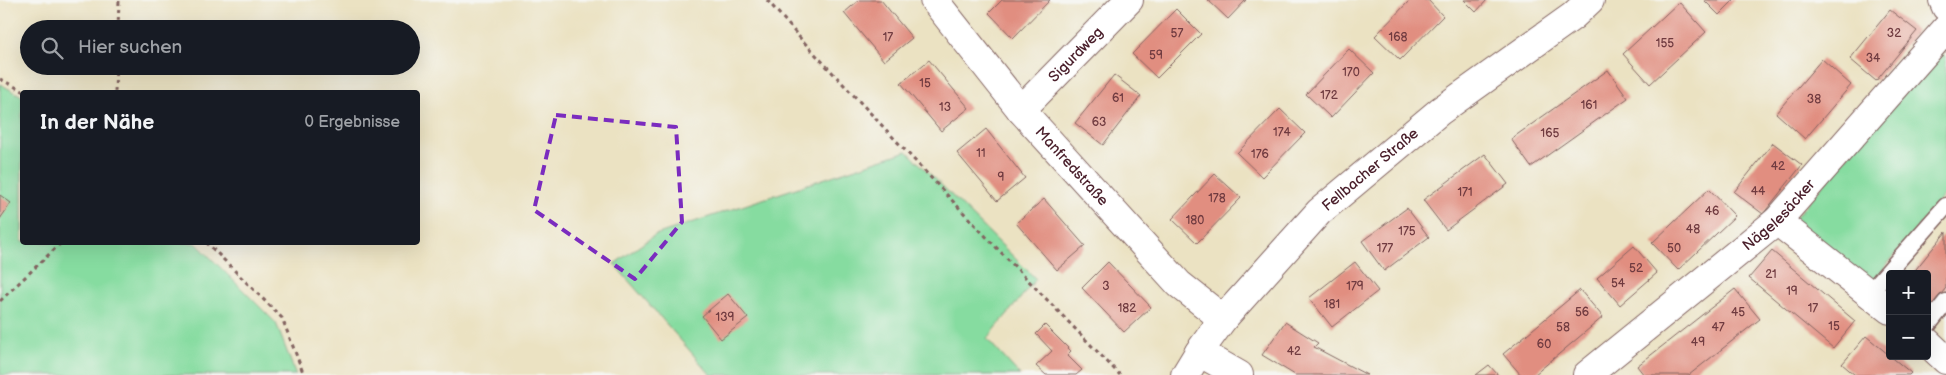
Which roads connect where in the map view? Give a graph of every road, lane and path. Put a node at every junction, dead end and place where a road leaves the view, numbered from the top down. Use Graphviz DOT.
graph roads {
  1 [pos="119,0"];
  2 [pos="767,0"];
  3 [pos="934,0"];
  4 [pos="1129,0"];
  5 [pos="1590,0"];
  6 [pos="1943,0"];
  7 [pos="1946,6"];
  8 [pos="118,20"];
  9 [pos="1946,29"];
  10 [pos="116,75"];
  11 [pos="0,79"];
  12 [pos="21,90"];
  13 [pos="115,90"];
  14 [pos="1021,110"];
  15 [pos="1946,206"];
  16 [pos="1777,221"];
  17 [pos="59,245"];
  18 [pos="209,245"];
  19 [pos="1869,293"];
  20 [pos="0,301"];
  21 [pos="1946,302"];
  22 [pos="1886,307"];
  23 [pos="1222,319"];
  24 [pos="1931,321"];
  25 [pos="1931,346"];
  26 [pos="1198,352"];
  27 [pos="1946,360"];
  28 [pos="1946,370"];
  29 [pos="304,375"];
  30 [pos="1120,375"];
  31 [pos="1185,375"];
  32 [pos="1239,375"];
  33 [pos="1587,375"];
  34 [pos="1942,375"];
  1 -- 8 [label="path"];
  2 -- 30 [label="path"];
  3 -- 14 [label="street, Manfredstraße"];
  4 -- 14 [label="street, Sigurdweg"];
  5 -- 23 [label="street, Fellbacher Straße"];
  6 -- 7 [label="street"];
  9 -- 16 [label="street, Nägelesäcker"];
  10 -- 13 [label="path"];
  11 -- 12 [label="path"];
  14 -- 23 [label="street, Manfredstraße"];
  15 -- 19 [label="lane"];
  16 -- 19 [label="street"];
  16 -- 33 [label="street, Nägelesäcker"];
  17 -- 20 [label="path"];
  18 -- 29 [label="path"];
  19 -- 22 [label="street"];
  21 -- 24 [label="lane"];
  23 -- 26 [label="street, Fellbacher Straße"];
  25 -- 27 [label="street"];
  26 -- 31 [label="street, Fellbacher Straße"];
  26 -- 32 [label="street"];
  28 -- 34 [label="street"];
}
